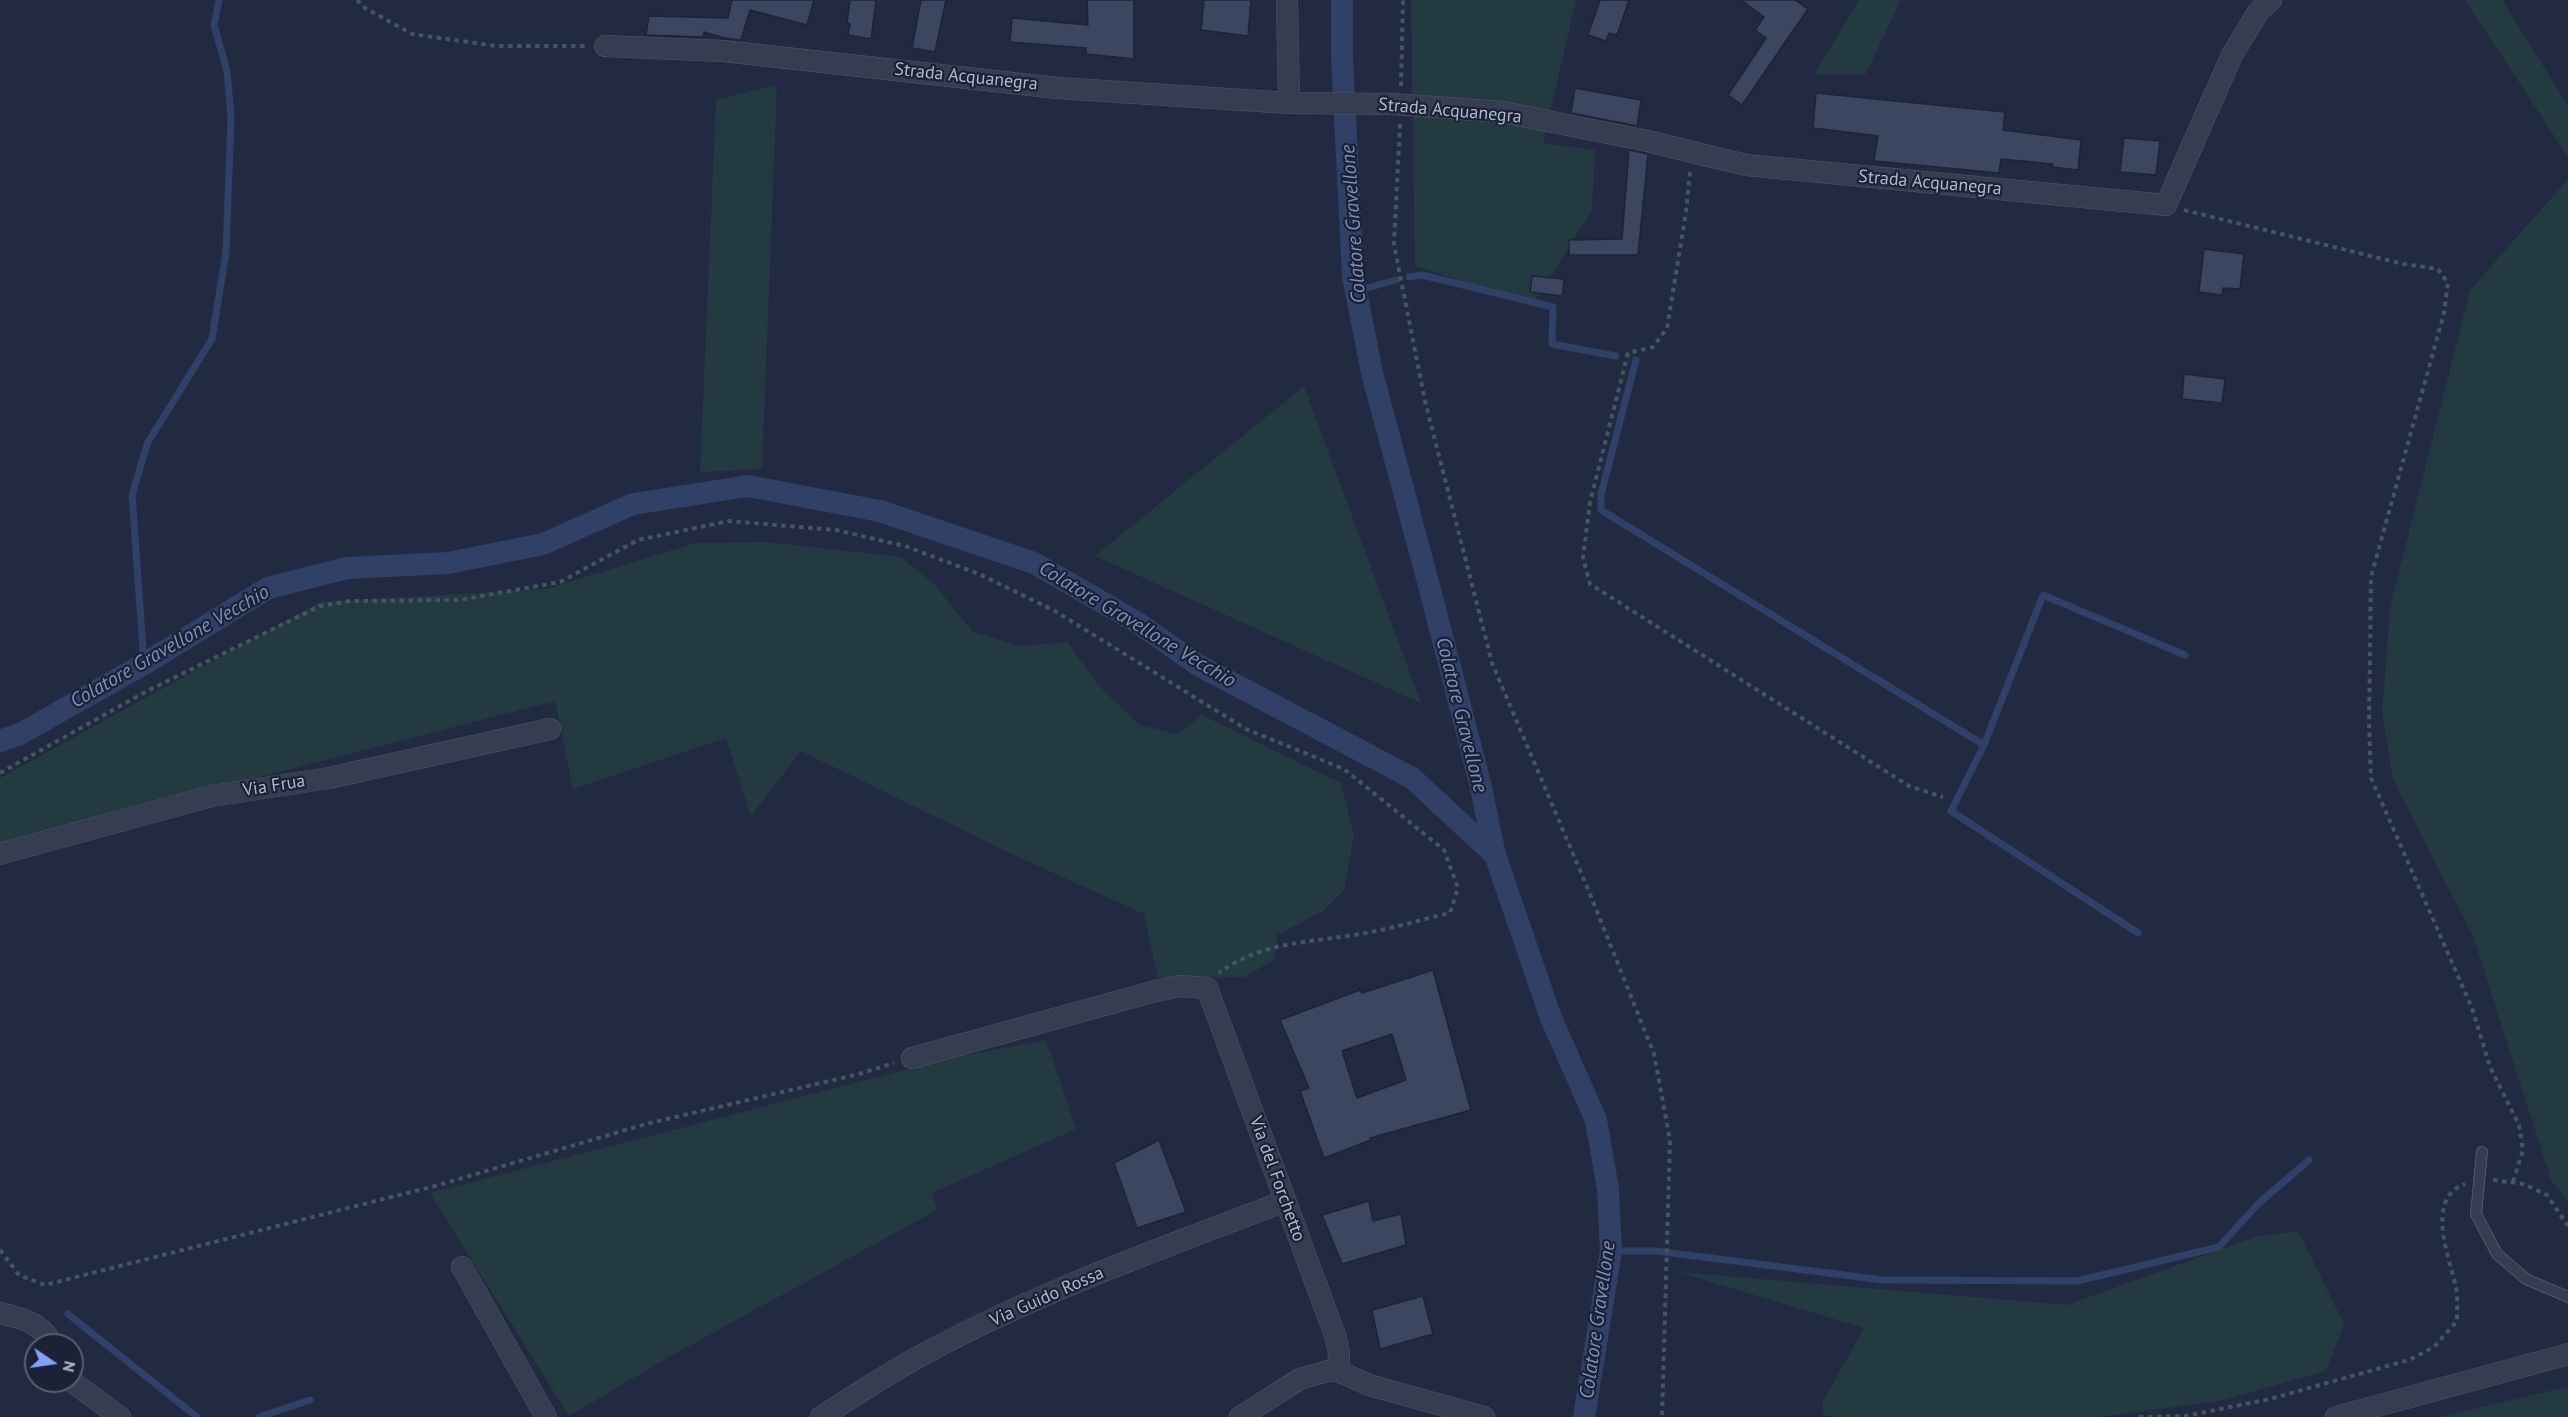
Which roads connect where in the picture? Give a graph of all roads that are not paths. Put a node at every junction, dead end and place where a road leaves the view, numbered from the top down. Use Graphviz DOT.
graph roads {
  1 [pos="1287,0"];
  2 [pos="2271,0"];
  3 [pos="606,46"];
  4 [pos="1289,103"];
  5 [pos="550,729"];
  6 [pos="0,854"];
  7 [pos="912,1058"];
  8 [pos="2482,1152"];
  9 [pos="1285,1201"];
  10 [pos="462,1267"];
  11 [pos="2568,1297"];
  12 [pos="0,1313"];
  13 [pos="45,1333"];
  14 [pos="2568,1354"];
  15 [pos="1338,1371"];
  16 [pos="84,1391"];
  17 [pos="120,1417"];
  18 [pos="546,1417"];
  19 [pos="821,1417"];
  20 [pos="1240,1417"];
  21 [pos="1484,1417"];
  22 [pos="2336,1417"];
  1 -- 4 [label="street"];
  2 -- 4 [label="street, Strada Acquanegra"];
  3 -- 4 [label="street, Strada Acquanegra"];
  5 -- 6 [label="street, Via Frua"];
  7 -- 9 [label="street, Via del Forchetto"];
  8 -- 11 [label="lane"];
  9 -- 15 [label="street, Via del Forchetto"];
  9 -- 19 [label="street, Via Guido Rossa"];
  10 -- 18 [label="street"];
  12 -- 13 [label="street"];
  14 -- 22 [label="street"];
  15 -- 20 [label="street"];
  15 -- 21 [label="street"];
  16 -- 17 [label="street"];
}
